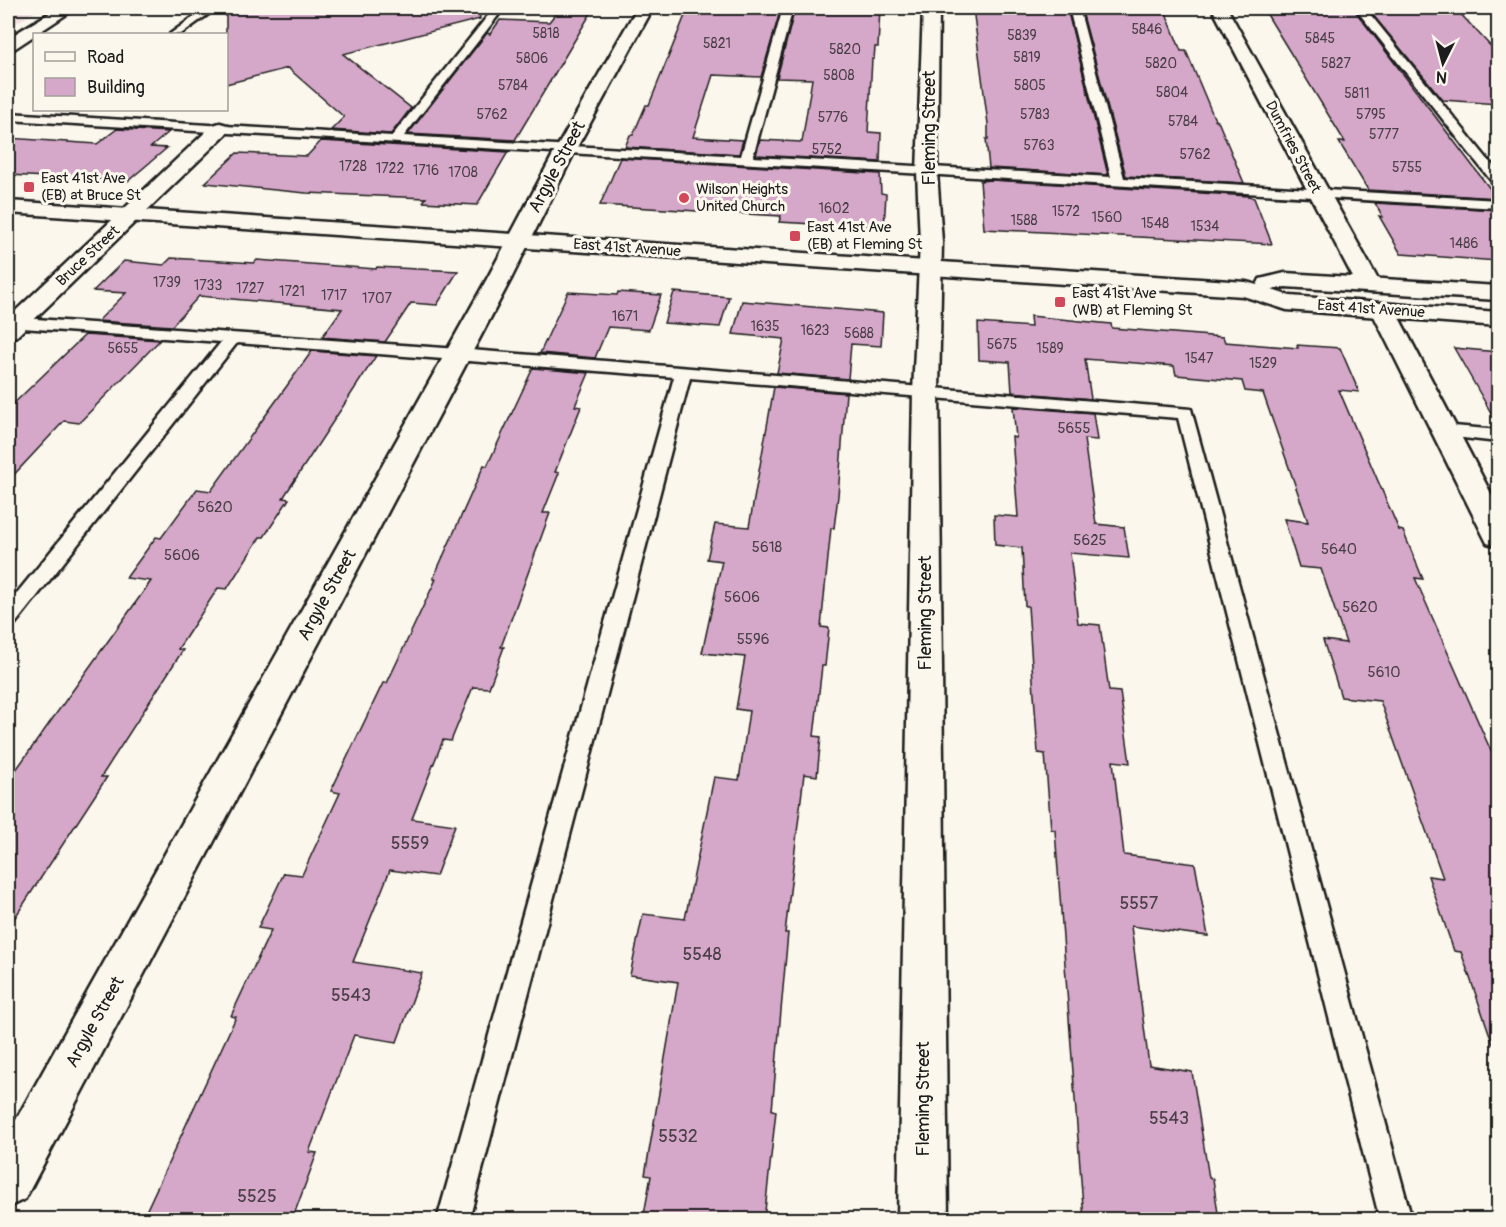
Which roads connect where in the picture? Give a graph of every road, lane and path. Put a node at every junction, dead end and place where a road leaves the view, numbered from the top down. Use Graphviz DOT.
graph roads {
  1 [pos="68,8"];
  2 [pos="212,8"];
  3 [pos="499,8"];
  4 [pos="645,8"];
  5 [pos="788,8"];
  6 [pos="931,8"];
  7 [pos="1074,8"];
  8 [pos="1219,8"];
  9 [pos="1360,8"];
  10 [pos="176,33"];
  11 [pos="8,45"];
  12 [pos="73,111"];
  13 [pos="8,117"];
  14 [pos="60,120"];
  15 [pos="219,129"];
  16 [pos="395,140"];
  17 [pos="566,149"];
  18 [pos="746,160"];
  19 [pos="927,172"];
  20 [pos="1498,180"];
  21 [pos="1118,181"];
  22 [pos="1318,194"];
  23 [pos="1498,204"];
  24 [pos="8,207"];
  25 [pos="130,215"];
  26 [pos="519,241"];
  27 [pos="931,268"];
  28 [pos="1369,285"];
  29 [pos="1246,289"];
  30 [pos="1498,293"];
  31 [pos="1383,310"];
  32 [pos="1498,319"];
  33 [pos="11,325"];
  34 [pos="233,338"];
  35 [pos="458,354"];
  36 [pos="683,373"];
  37 [pos="926,392"];
  38 [pos="1443,431"];
  39 [pos="1498,436"];
  40 [pos="1498,535"];
  41 [pos="8,618"];
  42 [pos="8,1182"];
  43 [pos="453,1220"];
  44 [pos="923,1220"];
  45 [pos="1396,1220"];
  1 -- 11 [label="street"];
  2 -- 10 [label="lane"];
  3 -- 16 [label="lane"];
  4 -- 17 [label="street, Argyle Street"];
  5 -- 18 [label="lane"];
  6 -- 19 [label="street, Fleming Street"];
  7 -- 21 [label="lane"];
  8 -- 22 [label="street, Dumfries Street"];
  9 -- 20 [label="lane"];
  12 -- 14 [label="lane"];
  13 -- 14 [label="lane"];
  14 -- 15 [label="lane"];
  15 -- 16 [label="lane"];
  15 -- 25 [label="street, Bruce Street"];
  16 -- 17 [label="lane"];
  17 -- 18 [label="lane"];
  17 -- 26 [label="street, Argyle Street"];
  18 -- 19 [label="lane"];
  19 -- 21 [label="lane"];
  19 -- 27 [label="street, Fleming Street"];
  21 -- 22 [label="lane"];
  22 -- 23 [label="lane"];
  22 -- 28 [label="street, Dumfries Street"];
  24 -- 25 [label="street, East 41st Avenue"];
  25 -- 26 [label="street, East 41st Avenue"];
  25 -- 33 [label="street, Bruce Street"];
  26 -- 27 [label="street, East 41st Avenue"];
  26 -- 35 [label="street, Argyle Street"];
  27 -- 29 [label="street, East 41st Avenue"];
  27 -- 37 [label="street, Fleming Street"];
  28 -- 29 [label="street, East 41st Avenue"];
  28 -- 30 [label="street, East 41st Avenue"];
  29 -- 31 [label="street, East 41st Avenue"];
  31 -- 32 [label="street, East 41st Avenue"];
  31 -- 38 [label="street"];
  33 -- 34 [label="lane"];
  34 -- 35 [label="lane"];
  34 -- 41 [label="lane"];
  35 -- 36 [label="lane"];
  35 -- 42 [label="street, Argyle Street"];
  36 -- 37 [label="lane"];
  36 -- 43 [label="lane"];
  37 -- 44 [label="street, Fleming Street"];
  37 -- 45 [label="lane"];
  38 -- 39 [label="lane"];
  38 -- 40 [label="street"];
}
